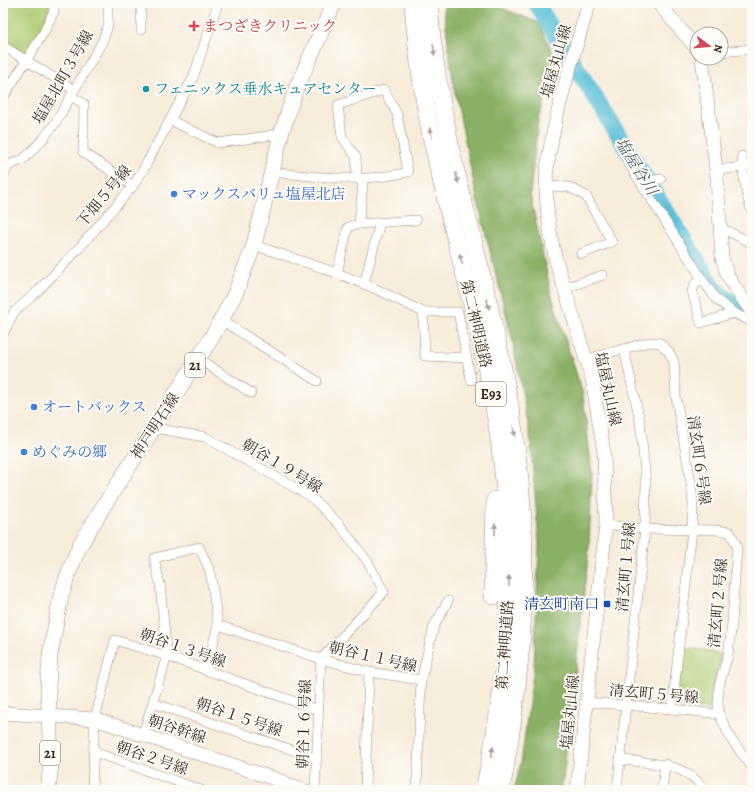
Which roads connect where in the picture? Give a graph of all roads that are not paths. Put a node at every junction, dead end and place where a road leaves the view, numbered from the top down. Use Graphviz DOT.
graph roads {
  1 [pos="54,3"];
  2 [pos="108,3"];
  3 [pos="141,3"];
  4 [pos="218,3"];
  5 [pos="334,3"];
  6 [pos="413,3"];
  7 [pos="589,3"];
  8 [pos="658,3"];
  9 [pos="429,7"];
  10 [pos="141,30"];
  11 [pos="689,40"];
  12 [pos="3,46"];
  13 [pos="752,49"];
  14 [pos="729,51"];
  15 [pos="26,60"];
  16 [pos="703,66"];
  17 [pos="72,93"];
  18 [pos="3,98"];
  19 [pos="170,120"];
  20 [pos="281,134"];
  21 [pos="742,156"];
  22 [pos="6,164"];
  23 [pos="629,164"];
  24 [pos="752,164"];
  25 [pos="742,167"];
  26 [pos="716,170"];
  27 [pos="272,172"];
  28 [pos="3,177"];
  29 [pos="357,177"];
  30 [pos="658,179"];
  31 [pos="133,186"];
  32 [pos="547,186"];
  33 [pos="644,186"];
  34 [pos="752,211"];
  35 [pos="416,220"];
  36 [pos="380,222"];
  37 [pos="359,224"];
  38 [pos="721,228"];
  39 [pos="752,243"];
  40 [pos="254,245"];
  41 [pos="581,254"];
  42 [pos="337,273"];
  43 [pos="603,275"];
  44 [pos="702,279"];
  45 [pos="364,284"];
  46 [pos="565,288"];
  47 [pos="749,308"];
  48 [pos="423,312"];
  49 [pos="734,313"];
  50 [pos="221,320"];
  51 [pos="752,322"];
  52 [pos="3,334"];
  53 [pos="480,341"];
  54 [pos="624,349"];
  55 [pos="467,358"];
  56 [pos="199,359"];
  57 [pos="587,359"];
  58 [pos="471,380"];
  59 [pos="317,381"];
  60 [pos="251,393"];
  61 [pos="154,428"];
  62 [pos="606,525"];
  63 [pos="645,529"];
  64 [pos="692,530"];
  65 [pos="493,596"];
  66 [pos="448,601"];
  67 [pos="218,625"];
  68 [pos="167,656"];
  69 [pos="321,659"];
  70 [pos="206,671"];
  71 [pos="369,672"];
  72 [pos="421,680"];
  73 [pos="587,702"];
  74 [pos="153,703"];
  75 [pos="626,706"];
  76 [pos="672,709"];
  77 [pos="318,710"];
  78 [pos="3,712"];
  79 [pos="719,714"];
  80 [pos="49,716"];
  81 [pos="95,719"];
  82 [pos="143,734"];
  83 [pos="94,752"];
  84 [pos="316,758"];
  85 [pos="620,760"];
  86 [pos="665,764"];
  87 [pos="752,767"];
  88 [pos="283,786"];
  89 [pos="48,790"];
  90 [pos="92,790"];
  91 [pos="201,790"];
  92 [pos="309,790"];
  93 [pos="315,790"];
  94 [pos="365,790"];
  95 [pos="417,790"];
  96 [pos="484,790"];
  97 [pos="501,790"];
  98 [pos="577,790"];
  99 [pos="617,790"];
  100 [pos="662,790"];
  101 [pos="704,790"];
  1 -- 15 [label="street"];
  2 -- 17 [label="street, 塩屋北町３号線"];
  3 -- 10 [label="street"];
  4 -- 19 [label="street, 下畑５号線"];
  5 -- 20 [label="main road, 神戸明石線 / 21"];
  53 -- 6 [label="highway, 第二神明道路 / E93, one-way"];
  7 -- 32 [label="street, 塩屋丸山線"];
  8 -- 11 [label="street"];
  9 -- 97 [label="highway, 第二神明道路 / E93, one-way"];
  12 -- 15 [label="street"];
  13 -- 14 [label="street"];
  15 -- 17 [label="street"];
  15 -- 18 [label="street"];
  16 -- 26 [label="street"];
  17 -- 22 [label="street, 塩屋北町３号線"];
  17 -- 31 [label="street"];
  19 -- 20 [label="street"];
  19 -- 31 [label="street, 下畑５号線"];
  20 -- 27 [label="main road, 神戸明石線 / 21"];
  21 -- 25 [label="street"];
  22 -- 28 [label="street"];
  23 -- 33 [label="street"];
  24 -- 25 [label="street"];
  25 -- 26 [label="street"];
  25 -- 34 [label="street"];
  26 -- 38 [label="street"];
  27 -- 29 [label="street"];
  27 -- 40 [label="main road, 神戸明石線 / 21"];
  29 -- 29 [label="street"];
  29 -- 37 [label="street"];
  30 -- 33 [label="street"];
  31 -- 52 [label="street, 下畑５号線"];
  32 -- 41 [label="street"];
  32 -- 46 [label="street, 塩屋丸山線"];
  33 -- 44 [label="street"];
  35 -- 36 [label="street"];
  36 -- 37 [label="street"];
  36 -- 45 [label="street"];
  37 -- 42 [label="street"];
  38 -- 39 [label="street"];
  38 -- 47 [label="street"];
  40 -- 42 [label="street"];
  40 -- 50 [label="main road, 神戸明石線 / 21"];
  42 -- 45 [label="street"];
  43 -- 46 [label="street"];
  44 -- 49 [label="street"];
  44 -- 49 [label="street"];
  45 -- 48 [label="street"];
  46 -- 57 [label="street, 塩屋丸山線"];
  48 -- 55 [label="street"];
  48 -- 55 [label="street"];
  49 -- 51 [label="street"];
  50 -- 56 [label="main road, 神戸明石線 / 21"];
  50 -- 59 [label="street"];
  65 -- 53 [label="highway, one-way"];
  96 -- 53 [label="highway, 第二神明道路 / E93, one-way"];
  54 -- 57 [label="street, 清玄町６号線"];
  54 -- 63 [label="street, 清玄町１号線"];
  54 -- 64 [label="street, 清玄町６号線"];
  55 -- 58 [label="street"];
  56 -- 60 [label="street"];
  56 -- 61 [label="main road, 神戸明石線 / 21"];
  57 -- 62 [label="street, 塩屋丸山線"];
  61 -- 69 [label="street, 朝谷１９号線"];
  61 -- 80 [label="main road, 神戸明石線 / 21"];
  62 -- 63 [label="street, 清玄町２号線"];
  62 -- 73 [label="street, 塩屋丸山線"];
  63 -- 64 [label="street, 清玄町２号線"];
  63 -- 75 [label="street, 清玄町１号線"];
  64 -- 76 [label="street, 清玄町６号線"];
  64 -- 79 [label="street, 清玄町２号線"];
  66 -- 72 [label="street"];
  67 -- 68 [label="street"];
  67 -- 69 [label="street, 朝谷１１号線"];
  67 -- 70 [label="street"];
  68 -- 70 [label="street, 朝谷１３号線"];
  68 -- 74 [label="street"];
  68 -- 81 [label="street, 朝谷１３号線"];
  69 -- 71 [label="street, 朝谷１１号線"];
  69 -- 77 [label="street, 朝谷１６号線"];
  70 -- 77 [label="street, 朝谷１３号線"];
  71 -- 72 [label="street, 朝谷１１号線"];
  71 -- 94 [label="street"];
  72 -- 95 [label="street, 朝谷１１号線"];
  73 -- 75 [label="street, 清玄町５号線"];
  73 -- 98 [label="street, 塩屋丸山線"];
  74 -- 82 [label="street"];
  74 -- 84 [label="street, 朝谷１５号線"];
  75 -- 76 [label="street, 清玄町５号線"];
  75 -- 85 [label="street, 清玄町１号線"];
  76 -- 79 [label="street, 清玄町５号線"];
  77 -- 84 [label="street, 朝谷１６号線"];
  78 -- 80 [label="street, 朝谷幹線"];
  79 -- 87 [label="street, 清玄町２号線"];
  80 -- 81 [label="street, 朝谷幹線"];
  80 -- 89 [label="main road, 神戸明石線 / 21"];
  81 -- 82 [label="street, 朝谷幹線"];
  81 -- 83 [label="street"];
  82 -- 88 [label="street, 朝谷幹線"];
  83 -- 90 [label="street"];
  83 -- 91 [label="street, 朝谷２号線"];
  84 -- 93 [label="street, 朝谷１６号線"];
  85 -- 86 [label="street"];
  85 -- 99 [label="street, 清玄町１号線"];
  86 -- 100 [label="street"];
  86 -- 101 [label="street"];
  88 -- 92 [label="street"];
}
